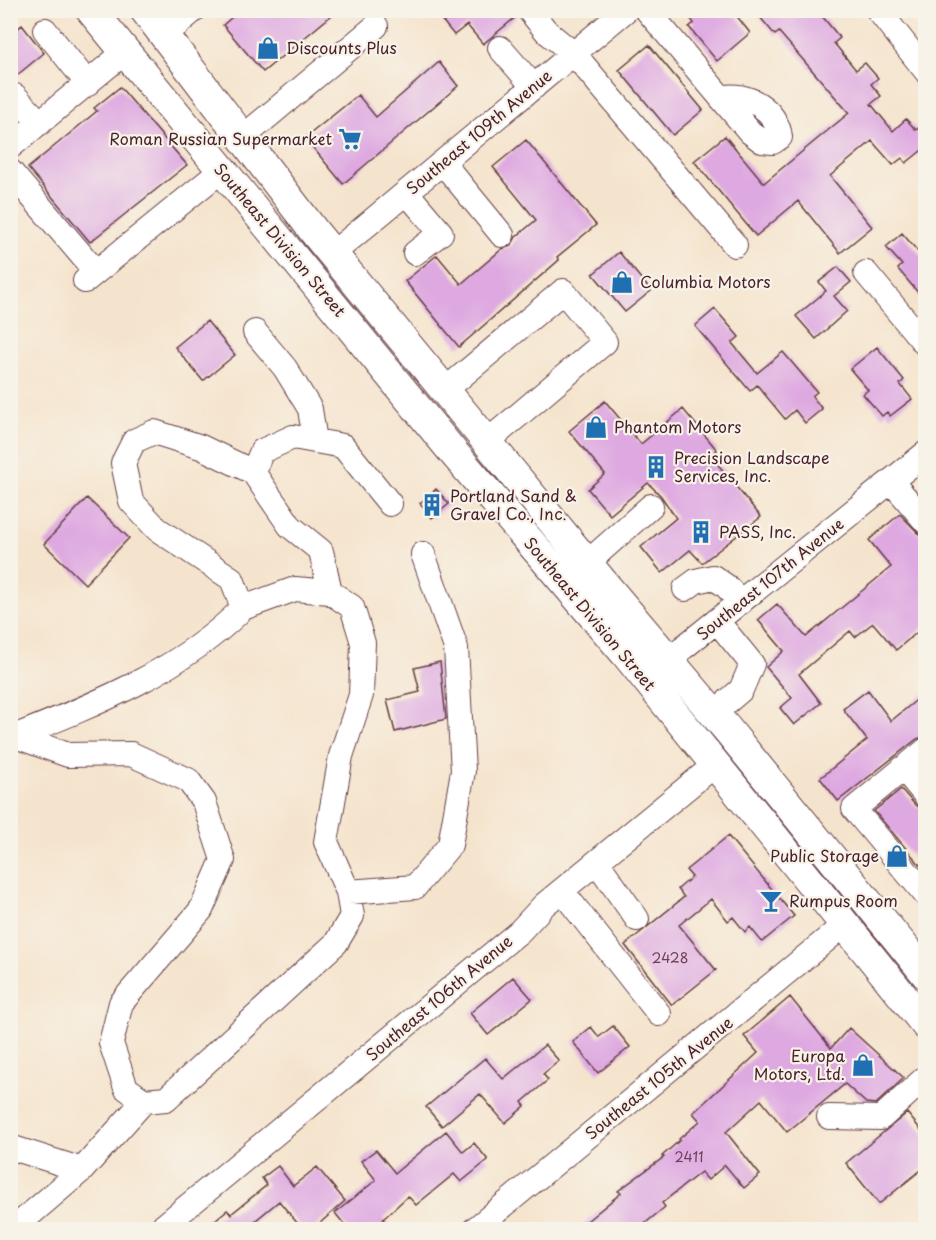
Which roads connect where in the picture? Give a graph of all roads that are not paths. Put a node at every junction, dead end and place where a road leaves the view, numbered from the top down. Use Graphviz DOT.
graph roads {
  1 [pos="91,10"];
  2 [pos="145,10"];
  3 [pos="194,10"];
  4 [pos="529,10"];
  5 [pos="878,10"];
  6 [pos="630,11"];
  7 [pos="376,26"];
  8 [pos="45,30"];
  9 [pos="165,35"];
  10 [pos="500,48"];
  11 [pos="125,52"];
  12 [pos="574,54"];
  13 [pos="926,71"];
  14 [pos="88,84"];
  15 [pos="534,87"];
  16 [pos="15,96"];
  17 [pos="721,98"];
  18 [pos="40,123"];
  19 [pos="242,138"];
  20 [pos="10,147"];
  21 [pos="442,163"];
  22 [pos="222,170"];
  23 [pos="10,171"];
  24 [pos="407,193"];
  25 [pos="502,236"];
  26 [pos="284,244"];
  27 [pos="735,245"];
  28 [pos="415,253"];
  29 [pos="332,254"];
  30 [pos="866,273"];
  31 [pos="255,332"];
  32 [pos="926,345"];
  33 [pos="445,390"];
  34 [pos="315,441"];
  35 [pos="488,441"];
  36 [pos="926,453"];
  37 [pos="253,472"];
  38 [pos="891,481"];
  39 [pos="390,504"];
  40 [pos="651,506"];
  41 [pos="926,522"];
  42 [pos="423,554"];
  43 [pos="587,563"];
  44 [pos="685,589"];
  45 [pos="330,592"];
  46 [pos="741,602"];
  47 [pos="243,608"];
  48 [pos="717,621"];
  49 [pos="669,659"];
  50 [pos="714,713"];
  51 [pos="13,735"];
  52 [pos="926,750"];
  53 [pos="716,765"];
  54 [pos="903,768"];
  55 [pos="926,796"];
  56 [pos="809,830"];
  57 [pos="597,862"];
  58 [pos="562,891"];
  59 [pos="348,892"];
  60 [pos="926,895"];
  61 [pos="637,919"];
  62 [pos="843,926"];
  63 [pos="926,974"];
  64 [pos="658,1014"];
  65 [pos="926,1025"];
  66 [pos="926,1077"];
  67 [pos="144,1101"];
  68 [pos="829,1117"];
  69 [pos="10,1147"];
  70 [pos="82,1170"];
  71 [pos="12,1230"];
  72 [pos="159,1230"];
  73 [pos="474,1230"];
  1 -- 11 [label="main road, Southeast Division Street"];
  2 -- 9 [label="main road, Southeast Division Street"];
  3 -- 9 [label="street"];
  4 -- 12 [label="street"];
  5 -- 13 [label="street"];
  6 -- 12 [label="street, Southeast 109th Avenue"];
  6 -- 17 [label="street"];
  7 -- 19 [label="street"];
  8 -- 14 [label="street"];
  9 -- 19 [label="main road, Southeast Division Street"];
  10 -- 15 [label="street"];
  11 -- 14 [label="street"];
  11 -- 19 [label="main road"];
  11 -- 22 [label="main road, Southeast Division Street"];
  12 -- 15 [label="street, Southeast 109th Avenue"];
  12 -- 27 [label="street"];
  14 -- 18 [label="street"];
  15 -- 21 [label="street, Southeast 109th Avenue"];
  16 -- 18 [label="street"];
  18 -- 20 [label="street"];
  19 -- 29 [label="main road, Southeast Division Street"];
  21 -- 24 [label="street, Southeast 109th Avenue"];
  21 -- 25 [label="street"];
  22 -- 23 [label="street"];
  22 -- 26 [label="main road, Southeast Division Street"];
  24 -- 28 [label="street"];
  24 -- 29 [label="street, Southeast 109th Avenue"];
  26 -- 29 [label="main road"];
  26 -- 53 [label="main road, Southeast Division Street"];
  29 -- 33 [label="main road, Southeast Division Street"];
  30 -- 32 [label="street"];
  31 -- 34 [label="street"];
  33 -- 35 [label="main road, Southeast Division Street"];
  33 -- 35 [label="street"];
  34 -- 37 [label="street"];
  34 -- 39 [label="street"];
  35 -- 43 [label="main road, Southeast Division Street"];
  36 -- 38 [label="street, Southeast 107th Avenue"];
  37 -- 45 [label="street"];
  37 -- 47 [label="street"];
  38 -- 41 [label="street"];
  38 -- 46 [label="street, Southeast 107th Avenue"];
  40 -- 43 [label="street"];
  42 -- 59 [label="street"];
  43 -- 49 [label="main road, Southeast Division Street"];
  44 -- 46 [label="street"];
  45 -- 47 [label="street"];
  45 -- 59 [label="street"];
  46 -- 48 [label="street, Southeast 107th Avenue"];
  47 -- 51 [label="street"];
  48 -- 49 [label="street, Southeast 107th Avenue"];
  48 -- 50 [label="street"];
  49 -- 50 [label="main road, Southeast Division Street"];
  50 -- 56 [label="main road, Southeast Division Street"];
  51 -- 67 [label="street"];
  52 -- 54 [label="street"];
  53 -- 56 [label="main road"];
  53 -- 57 [label="street, Southeast 106th Avenue"];
  53 -- 62 [label="main road, Southeast Division Street"];
  54 -- 55 [label="street"];
  54 -- 60 [label="street"];
  56 -- 63 [label="main road, Southeast Division Street"];
  57 -- 58 [label="street, Southeast 106th Avenue"];
  57 -- 61 [label="street"];
  58 -- 64 [label="street"];
  58 -- 72 [label="street, Southeast 106th Avenue"];
  59 -- 67 [label="street"];
  62 -- 65 [label="main road, Southeast Division Street"];
  62 -- 73 [label="street, Southeast 105th Avenue"];
  66 -- 68 [label="street"];
  67 -- 70 [label="street"];
  69 -- 70 [label="street"];
  70 -- 71 [label="street"];
}
